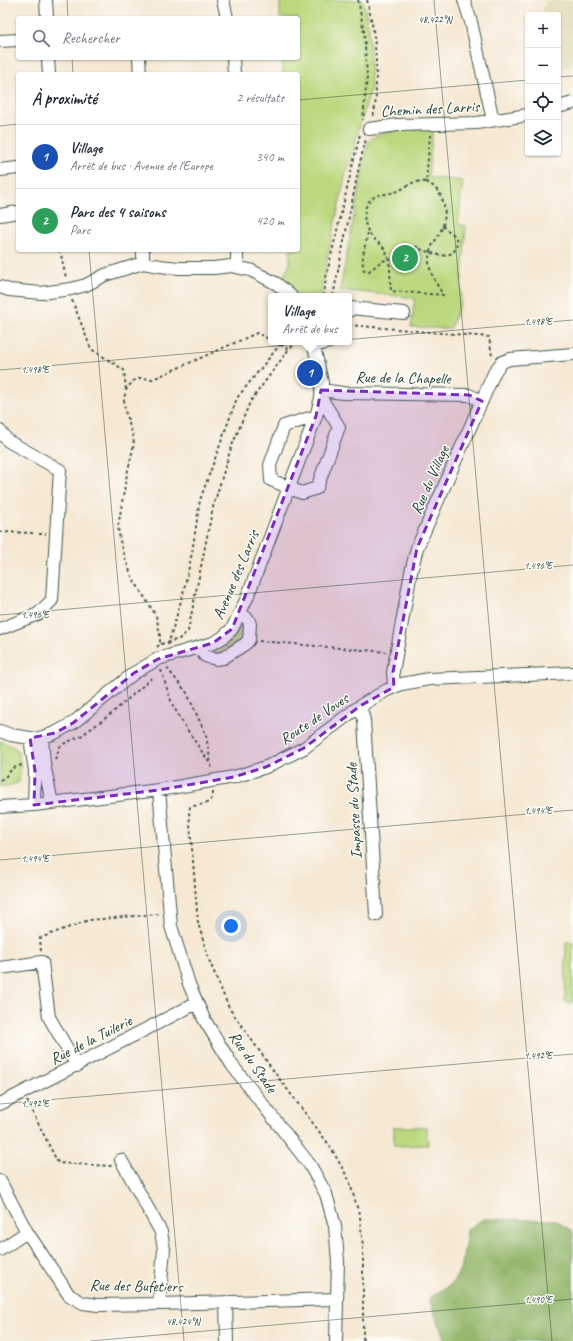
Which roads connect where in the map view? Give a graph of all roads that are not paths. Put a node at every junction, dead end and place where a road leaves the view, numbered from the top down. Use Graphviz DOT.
graph roads {
  1 [pos="46,0"];
  2 [pos="222,0"];
  3 [pos="464,0"];
  4 [pos="47,16"];
  5 [pos="226,16"];
  6 [pos="16,40"];
  7 [pos="0,41"];
  8 [pos="48,60"];
  9 [pos="139,60"];
  10 [pos="233,60"];
  11 [pos="49,72"];
  12 [pos="140,72"];
  13 [pos="234,72"];
  14 [pos="572,105"];
  15 [pos="561,107"];
  16 [pos="525,115"];
  17 [pos="494,120"];
  18 [pos="369,129"];
  19 [pos="16,168"];
  20 [pos="0,170"];
  21 [pos="16,212"];
  22 [pos="0,215"];
  23 [pos="143,252"];
  24 [pos="237,252"];
  25 [pos="143,263"];
  26 [pos="237,267"];
  27 [pos="0,287"];
  28 [pos="288,293"];
  29 [pos="352,308"];
  30 [pos="404,313"];
  31 [pos="313,345"];
  32 [pos="573,354"];
  33 [pos="321,394"];
  34 [pos="482,401"];
  35 [pos="316,416"];
  36 [pos="0,431"];
  37 [pos="289,488"];
  38 [pos="240,613"];
  39 [pos="0,629"];
  40 [pos="199,647"];
  41 [pos="573,673"];
  42 [pos="394,687"];
  43 [pos="360,706"];
  44 [pos="0,731"];
  45 [pos="36,738"];
  46 [pos="39,764"];
  47 [pos="159,790"];
  48 [pos="52,802"];
  49 [pos="34,805"];
  50 [pos="0,807"];
  51 [pos="376,915"];
  52 [pos="0,968"];
  53 [pos="197,1003"];
  54 [pos="77,1066"];
  55 [pos="0,1104"];
  56 [pos="120,1160"];
  57 [pos="0,1181"];
  58 [pos="27,1232"];
  59 [pos="0,1250"];
  60 [pos="337,1299"];
  61 [pos="226,1302"];
  62 [pos="159,1304"];
  63 [pos="227,1341"];
  64 [pos="336,1341"];
  1 -- 4 [label="street"];
  2 -- 5 [label="street"];
  3 -- 17 [label="street"];
  6 -- 7 [label="street"];
  8 -- 11 [label="street"];
  9 -- 12 [label="street"];
  10 -- 13 [label="street"];
  14 -- 15 [label="street"];
  16 -- 17 [label="street, Chemin des Larris"];
  17 -- 18 [label="street, Chemin des Larris"];
  19 -- 20 [label="street"];
  21 -- 22 [label="street"];
  23 -- 25 [label="street"];
  24 -- 26 [label="street"];
  25 -- 26 [label="street"];
  25 -- 27 [label="street"];
  26 -- 28 [label="street"];
  29 -- 30 [label="street"];
  31 -- 33 [label="street"];
  32 -- 34 [label="street, Rue du Village"];
  33 -- 34 [label="street, Rue de la Chapelle"];
  33 -- 35 [label="street, Avenue des Larris"];
  33 -- 37 [label="street"];
  34 -- 42 [label="street, Rue du Village"];
  35 -- 37 [label="street, Avenue des Larris"];
  35 -- 37 [label="street"];
  36 -- 39 [label="street"];
  37 -- 38 [label="street, Avenue des Larris"];
  38 -- 40 [label="street, Avenue des Larris"];
  38 -- 40 [label="street"];
  40 -- 45 [label="street, Avenue des Larris"];
  41 -- 42 [label="street, Route de Voves"];
  42 -- 43 [label="street, Route de Voves"];
  43 -- 47 [label="street, Route de Voves"];
  43 -- 51 [label="street, Impasse du Stade"];
  44 -- 45 [label="street"];
  45 -- 46 [label="street"];
  46 -- 48 [label="street"];
  46 -- 49 [label="street"];
  47 -- 48 [label="street, Route de Voves"];
  47 -- 53 [label="street, Rue du Stade"];
  48 -- 49 [label="street, Route de Voves"];
  49 -- 50 [label="street, Route de Voves"];
  52 -- 54 [label="street"];
  53 -- 54 [label="street, Rue de la Tuilerie"];
  53 -- 60 [label="street, Rue du Stade"];
  54 -- 55 [label="street, Rue de la Tuilerie"];
  56 -- 62 [label="street"];
  57 -- 58 [label="street, Rue des Bufetiers"];
  58 -- 59 [label="street"];
  58 -- 62 [label="street, Rue des Bufetiers"];
  60 -- 61 [label="street, Rue des Bufetiers"];
  60 -- 64 [label="street, Rue du Stade"];
  61 -- 62 [label="street, Rue des Bufetiers"];
  61 -- 63 [label="street"];
}
